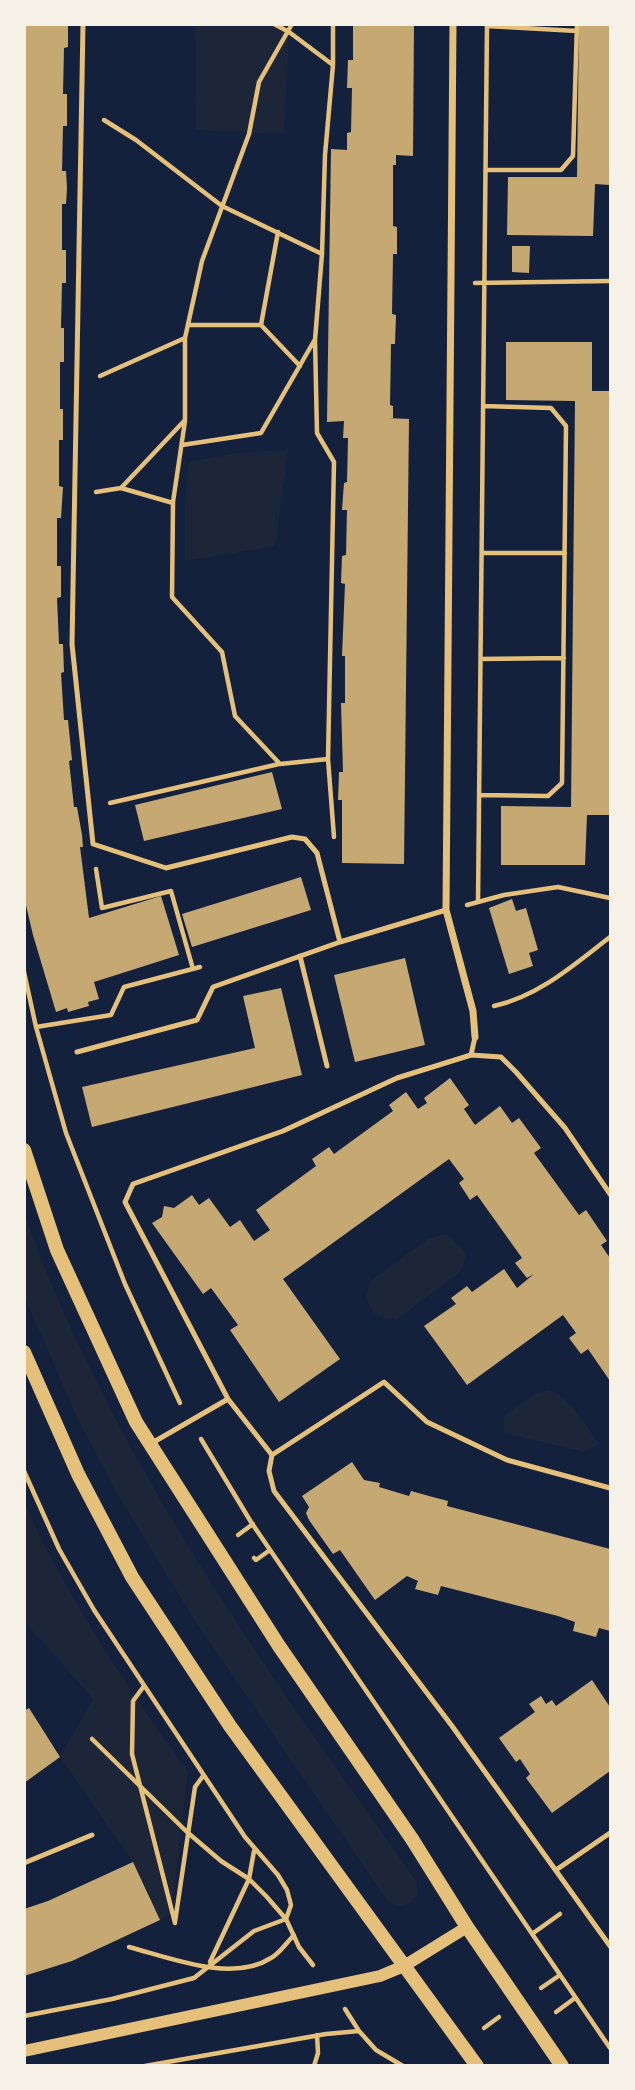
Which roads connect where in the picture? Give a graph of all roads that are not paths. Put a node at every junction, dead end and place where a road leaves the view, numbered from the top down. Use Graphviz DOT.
graph roads {
  1 [pos="83,24"];
  2 [pos="453,24"];
  3 [pos="446,910"];
  4 [pos="340,942"];
  5 [pos="300,956"];
  6 [pos="475,1037"];
  7 [pos="77,1052"];
  8 [pos="471,1055"];
  9 [pos="327,1066"];
  10 [pos="24,1150"];
  11 [pos="611,1194"];
  12 [pos="24,1352"];
  13 [pos="228,1399"];
  14 [pos="151,1443"];
  15 [pos="272,1455"];
  16 [pos="611,1488"];
  17 [pos="611,1833"];
  18 [pos="92,1835"];
  19 [pos="24,1863"];
  20 [pos="556,1870"];
  21 [pos="467,1927"];
  22 [pos="611,1946"];
  23 [pos="404,1966"];
  24 [pos="24,2051"];
  25 [pos="477,2066"];
  26 [pos="562,2066"];
  1 -- 4 [label="lane"];
  2 -- 3 [label="street"];
  3 -- 4 [label="lane"];
  3 -- 6 [label="street"];
  4 -- 5 [label="lane"];
  5 -- 7 [label="lane"];
  5 -- 9 [label="lane"];
  6 -- 8 [label="lane"];
  8 -- 11 [label="lane"];
  8 -- 13 [label="lane"];
  10 -- 14 [label="main road"];
  12 -- 23 [label="main road"];
  13 -- 14 [label="lane"];
  13 -- 15 [label="lane"];
  14 -- 21 [label="main road"];
  15 -- 16 [label="lane"];
  15 -- 20 [label="lane"];
  17 -- 20 [label="lane"];
  18 -- 19 [label="lane"];
  20 -- 22 [label="lane"];
  21 -- 23 [label="street"];
  21 -- 26 [label="main road"];
  23 -- 24 [label="street"];
  23 -- 25 [label="main road"];
}
